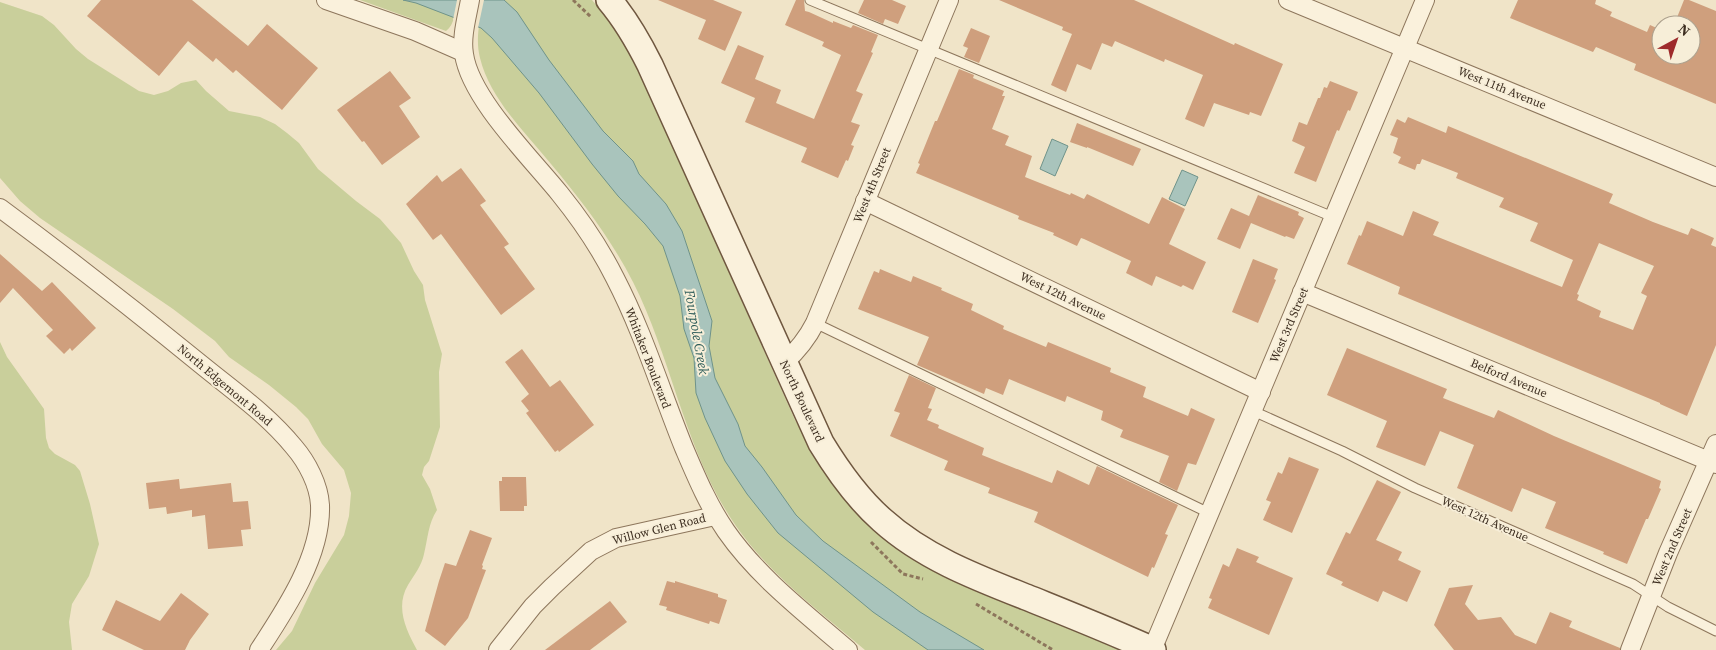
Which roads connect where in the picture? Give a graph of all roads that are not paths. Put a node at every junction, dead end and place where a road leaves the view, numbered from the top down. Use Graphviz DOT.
graph roads {
  1 [pos="326,0"];
  2 [pos="470,0"];
  3 [pos="609,0"];
  4 [pos="810,0"];
  5 [pos="949,0"];
  6 [pos="1288,0"];
  7 [pos="1425,0"];
  8 [pos="1405,48"];
  9 [pos="928,50"];
  10 [pos="463,52"];
  11 [pos="1716,177"];
  12 [pos="865,201"];
  13 [pos="0,208"];
  14 [pos="1333,217"];
  15 [pos="1302,292"];
  16 [pos="816,323"];
  17 [pos="784,363"];
  18 [pos="1261,392"];
  19 [pos="1253,411"];
  20 [pos="1716,444"];
  21 [pos="1712,463"];
  22 [pos="1209,513"];
  23 [pos="716,516"];
  24 [pos="1651,595"];
  25 [pos="1716,631"];
  26 [pos="260,650"];
  27 [pos="498,650"];
  28 [pos="848,650"];
  29 [pos="1152,650"];
  30 [pos="1630,650"];
  1 -- 10 [label="street"];
  2 -- 10 [label="street"];
  3 -- 17 [label="street, North Boulevard"];
  4 -- 9 [label="lane"];
  5 -- 9 [label="street, West 4th Street"];
  6 -- 8 [label="street, West 11th Avenue"];
  7 -- 8 [label="street, West 3rd Street"];
  8 -- 11 [label="street, West 11th Avenue"];
  8 -- 14 [label="street, West 3rd Street"];
  9 -- 12 [label="street, West 4th Street"];
  9 -- 14 [label="lane"];
  10 -- 23 [label="street, Whitaker Boulevard"];
  12 -- 16 [label="street, West 4th Street"];
  12 -- 18 [label="street, West 12th Avenue"];
  13 -- 26 [label="street, North Edgemont Road"];
  14 -- 15 [label="street, West 3rd Street"];
  15 -- 18 [label="street, West 3rd Street"];
  15 -- 21 [label="street, Belford Avenue"];
  16 -- 17 [label="street, West 4th Street"];
  16 -- 22 [label="lane"];
  17 -- 29 [label="street, North Boulevard"];
  18 -- 19 [label="street, West 3rd Street"];
  19 -- 22 [label="street, West 3rd Street"];
  19 -- 24 [label="lane, West 12th Avenue"];
  20 -- 21 [label="street, West 2nd Street"];
  21 -- 24 [label="street, West 2nd Street"];
  22 -- 29 [label="street, West 3rd Street"];
  23 -- 27 [label="street, Willow Glen Road"];
  23 -- 28 [label="street, Whitaker Boulevard"];
  24 -- 25 [label="lane, West 12th Avenue"];
  24 -- 30 [label="street, West 2nd Street"];
}
